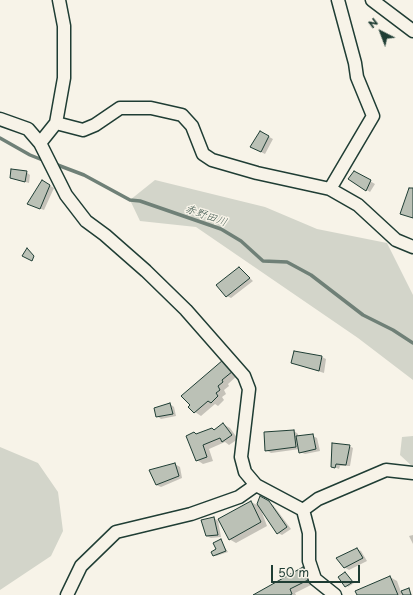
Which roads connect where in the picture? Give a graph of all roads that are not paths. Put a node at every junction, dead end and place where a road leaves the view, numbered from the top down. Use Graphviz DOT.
graph roads {
  1 [pos="59,0"];
  2 [pos="338,0"];
  3 [pos="372,0"];
  4 [pos="413,31"];
  5 [pos="0,119"];
  6 [pos="56,123"];
  7 [pos="40,143"];
  8 [pos="330,189"];
  9 [pos="413,247"];
  10 [pos="413,473"];
  11 [pos="256,486"];
  12 [pos="303,510"];
  13 [pos="67,595"];
  14 [pos="334,595"];
  1 -- 6 [label="street"];
  2 -- 8 [label="street"];
  3 -- 4 [label="street"];
  5 -- 7 [label="street"];
  6 -- 7 [label="street"];
  6 -- 8 [label="street"];
  7 -- 11 [label="street"];
  8 -- 9 [label="street"];
  10 -- 12 [label="street"];
  11 -- 12 [label="street"];
  11 -- 13 [label="street"];
  12 -- 14 [label="street"];
}
